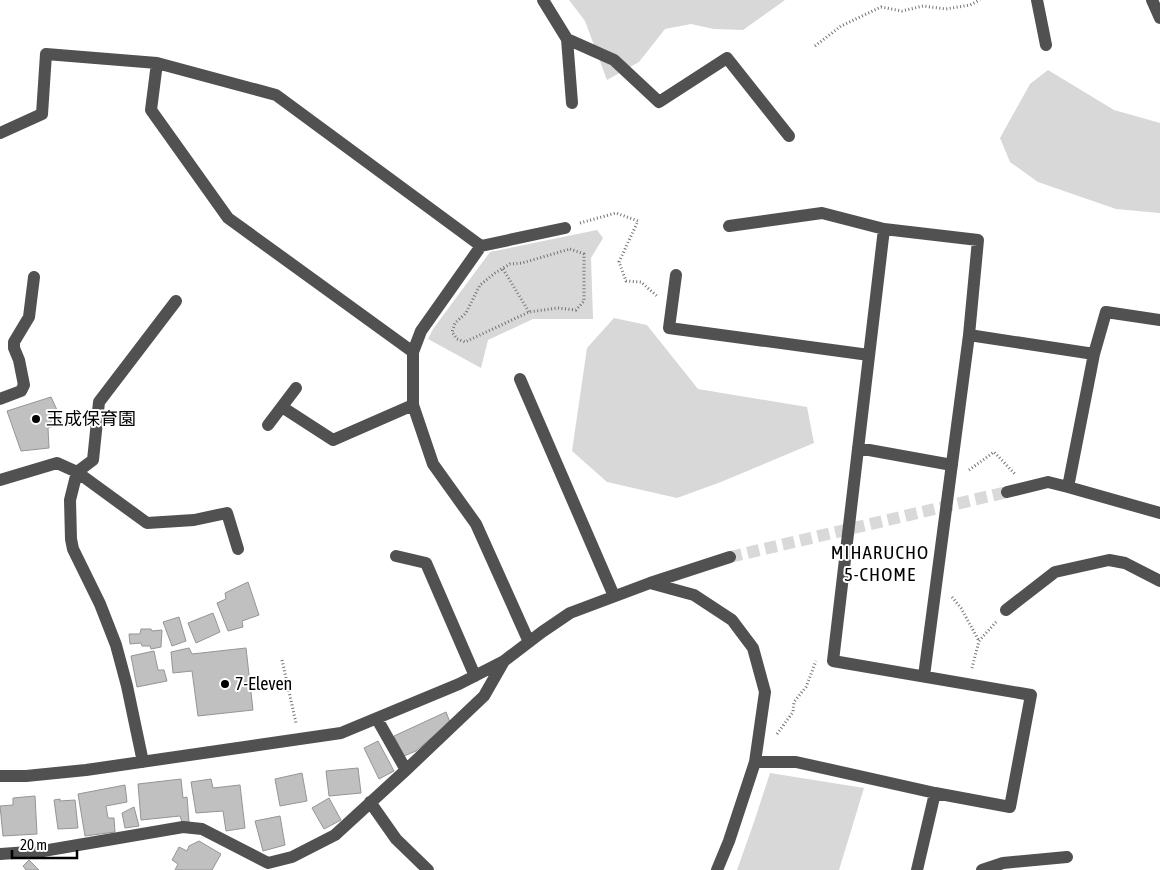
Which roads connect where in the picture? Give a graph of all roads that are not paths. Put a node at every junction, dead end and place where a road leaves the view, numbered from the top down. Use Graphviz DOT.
graph roads {
  1 [pos="543,0"];
  2 [pos="1037,0"];
  3 [pos="1152,0"];
  4 [pos="1160,18"];
  5 [pos="567,39"];
  6 [pos="1046,45"];
  7 [pos="157,63"];
  8 [pos="572,103"];
  9 [pos="0,133"];
  10 [pos="789,136"];
  11 [pos="729,226"];
  12 [pos="565,228"];
  13 [pos="884,229"];
  14 [pos="481,246"];
  15 [pos="676,275"];
  16 [pos="34,277"];
  17 [pos="176,301"];
  18 [pos="1160,320"];
  19 [pos="968,335"];
  20 [pos="413,352"];
  21 [pos="1094,354"];
  22 [pos="869,355"];
  23 [pos="520,379"];
  24 [pos="296,388"];
  25 [pos="0,399"];
  26 [pos="413,405"];
  27 [pos="282,407"];
  28 [pos="268,426"];
  29 [pos="858,448"];
  30 [pos="952,465"];
  31 [pos="77,472"];
  32 [pos="0,480"];
  33 [pos="1068,487"];
  34 [pos="1007,492"];
  35 [pos="1160,513"];
  36 [pos="238,549"];
  37 [pos="396,556"];
  38 [pos="730,558"];
  39 [pos="1160,581"];
  40 [pos="650,583"];
  41 [pos="614,596"];
  42 [pos="1006,610"];
  43 [pos="529,642"];
  44 [pos="504,661"];
  45 [pos="475,676"];
  46 [pos="924,676"];
  47 [pos="377,719"];
  48 [pos="143,762"];
  49 [pos="755,762"];
  50 [pos="406,770"];
  51 [pos="0,776"];
  52 [pos="935,793"];
  53 [pos="370,802"];
  54 [pos="0,854"];
  55 [pos="1067,857"];
  56 [pos="428,870"];
  57 [pos="717,870"];
  58 [pos="917,870"];
  59 [pos="982,870"];
  1 -- 5 [label="street"];
  2 -- 6 [label="street"];
  3 -- 4 [label="street"];
  5 -- 8 [label="street"];
  5 -- 10 [label="street"];
  7 -- 9 [label="street"];
  7 -- 14 [label="street"];
  7 -- 20 [label="street"];
  11 -- 13 [label="street"];
  12 -- 14 [label="street"];
  13 -- 19 [label="street"];
  13 -- 22 [label="street"];
  14 -- 20 [label="street"];
  15 -- 22 [label="street"];
  16 -- 25 [label="street"];
  17 -- 31 [label="street"];
  18 -- 21 [label="street"];
  19 -- 21 [label="street"];
  19 -- 30 [label="street"];
  20 -- 26 [label="street"];
  21 -- 33 [label="street"];
  22 -- 29 [label="street"];
  23 -- 41 [label="street"];
  24 -- 27 [label="street"];
  26 -- 27 [label="street"];
  26 -- 43 [label="street"];
  27 -- 28 [label="street"];
  29 -- 30 [label="street"];
  29 -- 46 [label="street"];
  30 -- 46 [label="street"];
  31 -- 32 [label="street"];
  31 -- 36 [label="street"];
  31 -- 48 [label="street"];
  33 -- 34 [label="street"];
  33 -- 35 [label="street"];
  37 -- 45 [label="street"];
  38 -- 40 [label="street"];
  39 -- 42 [label="street"];
  40 -- 41 [label="street"];
  40 -- 49 [label="street"];
  41 -- 43 [label="street"];
  43 -- 44 [label="street"];
  44 -- 45 [label="street"];
  44 -- 50 [label="street"];
  45 -- 47 [label="street"];
  46 -- 52 [label="street"];
  47 -- 48 [label="street"];
  47 -- 50 [label="street"];
  48 -- 51 [label="street"];
  49 -- 52 [label="street"];
  49 -- 57 [label="street"];
  50 -- 53 [label="street"];
  52 -- 58 [label="street"];
  53 -- 54 [label="street"];
  53 -- 56 [label="street"];
  55 -- 59 [label="street"];
}
